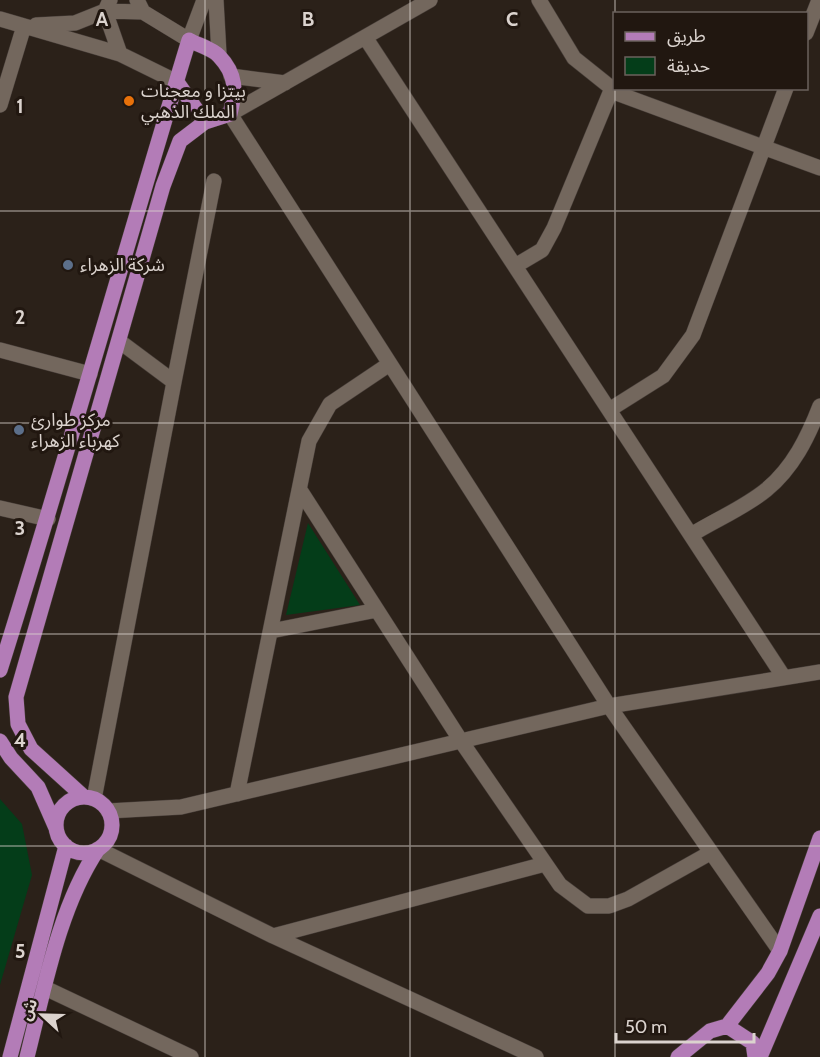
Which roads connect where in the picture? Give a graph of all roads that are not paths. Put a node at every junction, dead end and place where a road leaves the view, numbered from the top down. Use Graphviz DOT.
graph roads {
  1 [pos="204,0"];
  2 [pos="216,0"];
  3 [pos="430,0"];
  4 [pos="539,0"];
  5 [pos="819,0"];
  6 [pos="108,5"];
  7 [pos="140,6"];
  8 [pos="0,19"];
  9 [pos="24,26"];
  10 [pos="808,30"];
  11 [pos="365,37"];
  12 [pos="189,40"];
  13 [pos="120,54"];
  14 [pos="219,54"];
  15 [pos="231,76"];
  16 [pos="177,82"];
  17 [pos="285,83"];
  18 [pos="612,88"];
  19 [pos="614,90"];
  20 [pos="785,90"];
  21 [pos="0,105"];
  22 [pos="230,114"];
  23 [pos="205,122"];
  24 [pos="763,148"];
  25 [pos="820,168"];
  26 [pos="214,181"];
  27 [pos="515,266"];
  28 [pos="119,341"];
  29 [pos="0,350"];
  30 [pos="388,365"];
  31 [pos="90,374"];
  32 [pos="174,382"];
  33 [pos="820,406"];
  34 [pos="609,410"];
  35 [pos="300,490"];
  36 [pos="0,508"];
  37 [pos="48,519"];
  38 [pos="691,535"];
  39 [pos="377,610"];
  40 [pos="271,631"];
  41 [pos="0,670"];
  42 [pos="820,672"];
  43 [pos="783,676"];
  44 [pos="609,706"];
  45 [pos="0,741"];
  46 [pos="460,741"];
  47 [pos="237,794"];
  48 [pos="89,798"];
  49 [pos="108,811"];
  50 [pos="56,828"];
  51 [pos="820,838"];
  52 [pos="66,846"];
  53 [pos="98,849"];
  54 [pos="710,853"];
  55 [pos="545,864"];
  56 [pos="818,926"];
  57 [pos="273,936"];
  58 [pos="780,951"];
  59 [pos="45,988"];
  60 [pos="778,1014"];
  61 [pos="727,1026"];
  62 [pos="10,1057"];
  63 [pos="27,1057"];
  64 [pos="190,1057"];
  65 [pos="536,1057"];
  66 [pos="678,1057"];
  67 [pos="755,1057"];
  68 [pos="760,1057"];
  1 -- 12 [label="street"];
  2 -- 14 [label="street"];
  3 -- 11 [label="street"];
  4 -- 18 [label="street"];
  5 -- 10 [label="street"];
  6 -- 7 [label="street"];
  6 -- 9 [label="street"];
  6 -- 13 [label="street"];
  7 -- 12 [label="street"];
  8 -- 9 [label="street"];
  9 -- 13 [label="street"];
  9 -- 21 [label="street"];
  11 -- 17 [label="street"];
  11 -- 27 [label="street"];
  12 -- 14 [label="main road"];
  12 -- 16 [label="main road"];
  13 -- 16 [label="street"];
  14 -- 15 [label="main road"];
  15 -- 17 [label="street"];
  15 -- 22 [label="main road"];
  16 -- 23 [label="main road"];
  16 -- 31 [label="main road"];
  17 -- 22 [label="street"];
  18 -- 27 [label="street"];
  19 -- 24 [label="street"];
  20 -- 24 [label="street"];
  22 -- 23 [label="main road"];
  22 -- 30 [label="street"];
  23 -- 28 [label="main road"];
  24 -- 25 [label="street"];
  24 -- 34 [label="street"];
  26 -- 32 [label="street"];
  27 -- 34 [label="street"];
  28 -- 32 [label="street"];
  28 -- 48 [label="main road"];
  29 -- 31 [label="street"];
  30 -- 35 [label="street"];
  30 -- 44 [label="street"];
  31 -- 37 [label="main road"];
  32 -- 48 [label="street"];
  33 -- 38 [label="street"];
  34 -- 38 [label="street"];
  35 -- 39 [label="street"];
  35 -- 40 [label="street"];
  36 -- 37 [label="street"];
  37 -- 41 [label="main road"];
  38 -- 43 [label="street"];
  39 -- 40 [label="street"];
  39 -- 46 [label="street"];
  40 -- 47 [label="street"];
  42 -- 43 [label="street"];
  43 -- 44 [label="street"];
  44 -- 46 [label="street"];
  44 -- 54 [label="street"];
  45 -- 50 [label="main road"];
  46 -- 47 [label="street"];
  46 -- 55 [label="street"];
  47 -- 49 [label="street"];
  48 -- 49 [label="main road"];
  48 -- 50 [label="main road"];
  49 -- 53 [label="main road"];
  50 -- 52 [label="main road"];
  51 -- 58 [label="main road"];
  52 -- 53 [label="main road"];
  52 -- 62 [label="main road"];
  53 -- 57 [label="street"];
  53 -- 59 [label="main road"];
  54 -- 55 [label="street"];
  54 -- 58 [label="street"];
  55 -- 57 [label="street"];
  56 -- 60 [label="main road"];
  57 -- 65 [label="street"];
  58 -- 60 [label="main road"];
  58 -- 61 [label="main road"];
  59 -- 63 [label="main road"];
  59 -- 64 [label="street"];
  60 -- 68 [label="main road"];
  61 -- 66 [label="main road"];
  61 -- 67 [label="main road"];
}
